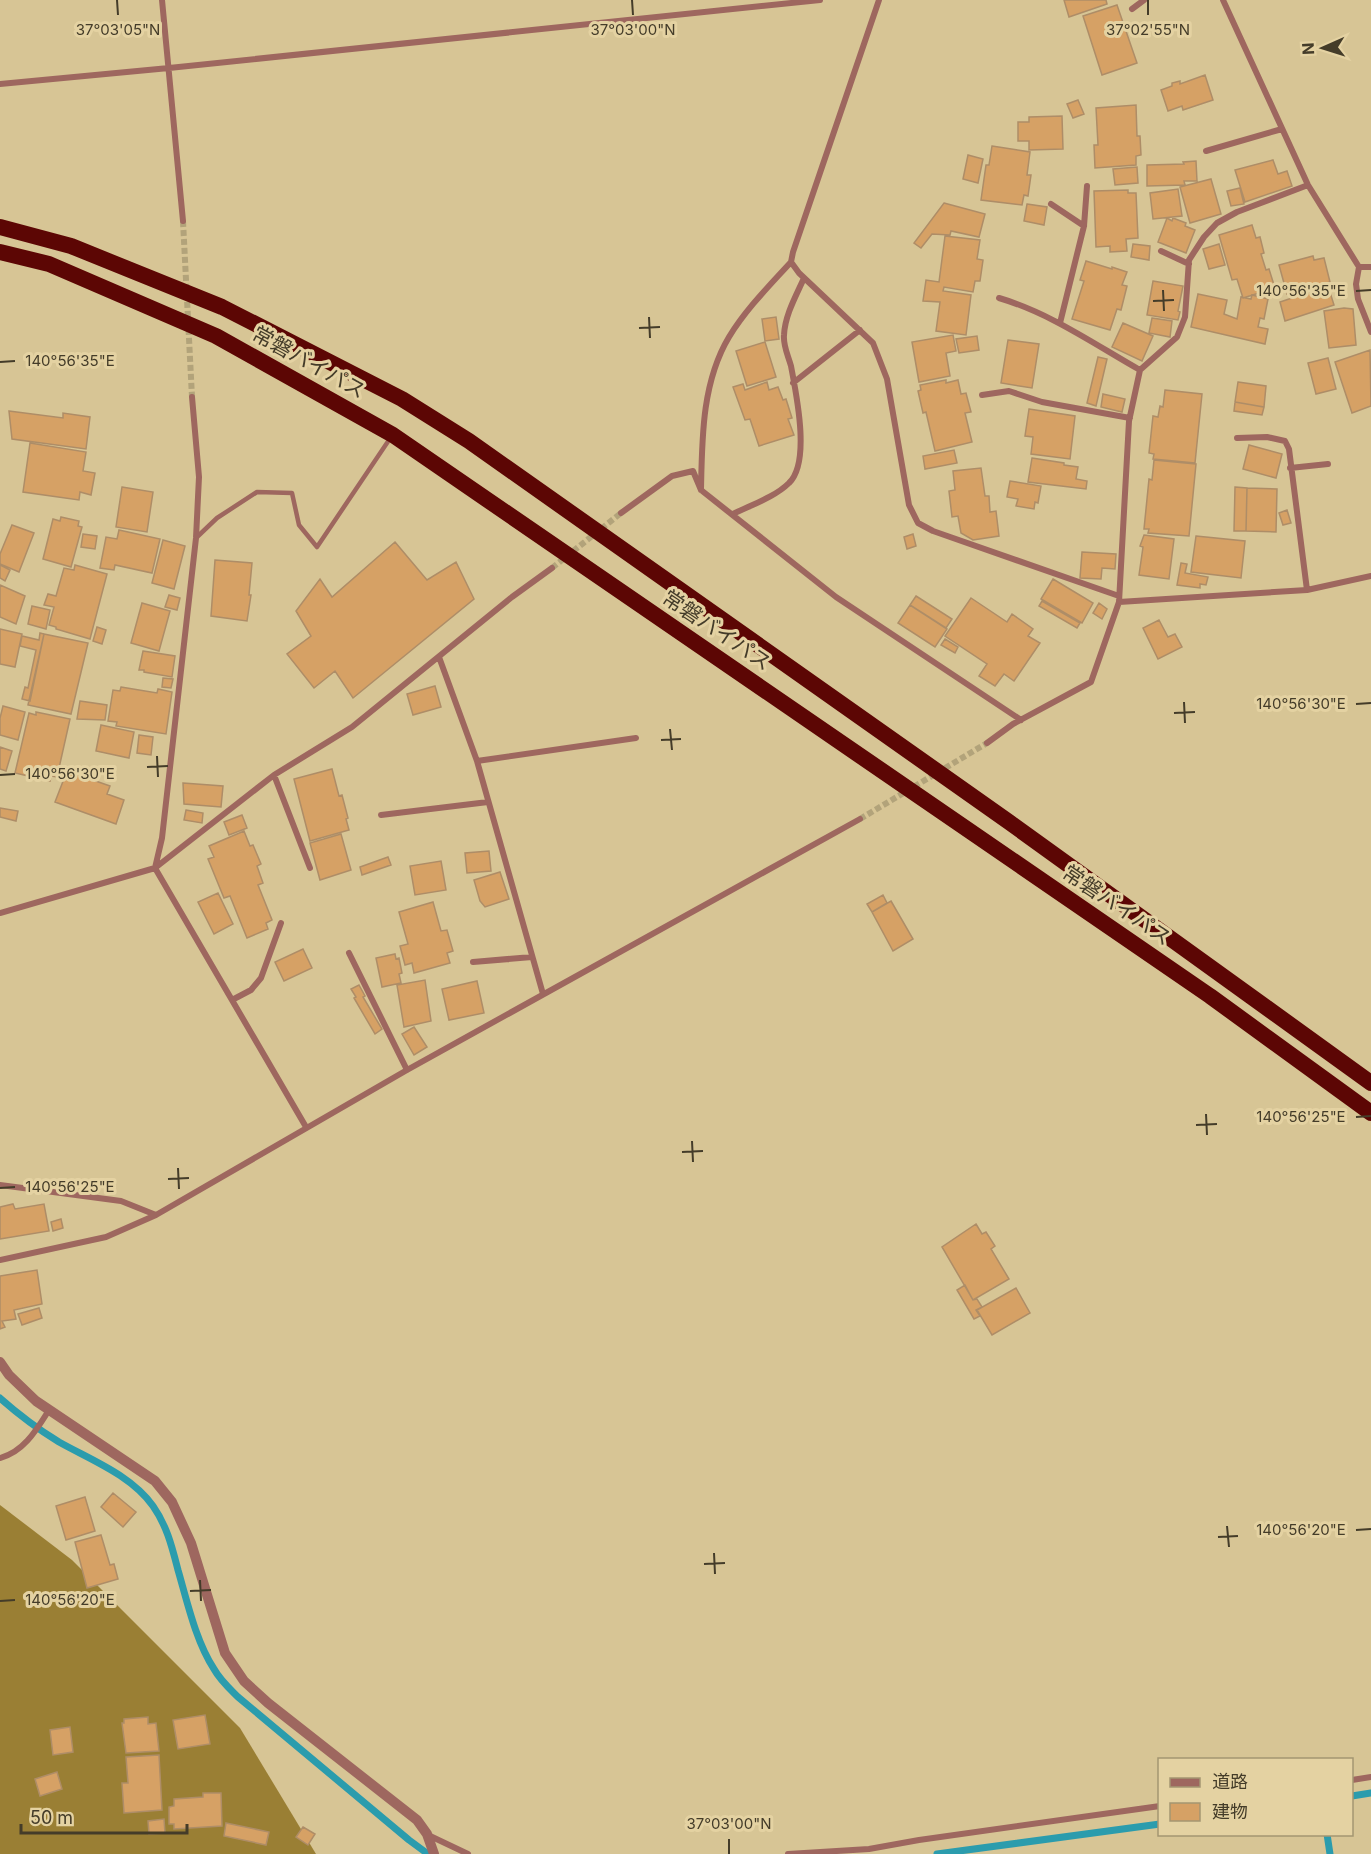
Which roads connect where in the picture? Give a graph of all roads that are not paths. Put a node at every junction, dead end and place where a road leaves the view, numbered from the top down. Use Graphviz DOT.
graph roads {
  1 [pos="162,0"];
  2 [pos="820,0"];
  3 [pos="879,0"];
  4 [pos="1144,0"];
  5 [pos="1223,0"];
  6 [pos="1132,9"];
  7 [pos="169,68"];
  8 [pos="0,84"];
  9 [pos="1282,129"];
  10 [pos="1206,151"];
  11 [pos="1308,185"];
  12 [pos="1087,186"];
  13 [pos="1051,204"];
  14 [pos="183,221"];
  15 [pos="0,226"];
  16 [pos="1084,226"];
  17 [pos="1161,251"];
  18 [pos="0,252"];
  19 [pos="791,262"];
  20 [pos="1189,264"];
  21 [pos="1359,267"];
  22 [pos="1371,267"];
  23 [pos="804,278"];
  24 [pos="999,298"];
  25 [pos="1059,323"];
  26 [pos="860,330"];
  27 [pos="1371,332"];
  28 [pos="1140,370"];
  29 [pos="793,382"];
  30 [pos="982,395"];
  31 [pos="192,397"];
  32 [pos="1130,417"];
  33 [pos="393,435"];
  34 [pos="1237,438"];
  35 [pos="1328,464"];
  36 [pos="1290,468"];
  37 [pos="700,490"];
  38 [pos="621,513"];
  39 [pos="733,514"];
  40 [pos="196,538"];
  41 [pos="552,568"];
  42 [pos="1371,576"];
  43 [pos="1307,590"];
  44 [pos="1119,599"];
  45 [pos="439,657"];
  46 [pos="1021,720"];
  47 [pos="636,738"];
  48 [pos="987,744"];
  49 [pos="477,761"];
  50 [pos="274,775"];
  51 [pos="488,802"];
  52 [pos="381,815"];
  53 [pos="860,819"];
  54 [pos="155,868"];
  55 [pos="310,868"];
  56 [pos="0,913"];
  57 [pos="281,924"];
  58 [pos="349,953"];
  59 [pos="532,957"];
  60 [pos="473,962"];
  61 [pos="543,994"];
  62 [pos="232,1000"];
  63 [pos="407,1070"];
  64 [pos="1371,1083"];
  65 [pos="1371,1113"];
  66 [pos="306,1127"];
  67 [pos="0,1185"];
  68 [pos="156,1215"];
  69 [pos="0,1260"];
  70 [pos="0,1362"];
  71 [pos="47,1415"];
  72 [pos="0,1458"];
  73 [pos="1371,1777"];
  74 [pos="1353,1780"];
  75 [pos="1158,1806"];
  76 [pos="431,1844"];
  77 [pos="468,1854"];
  78 [pos="788,1854"];
  1 -- 7 [label="street"];
  2 -- 7 [label="street"];
  3 -- 19 [label="street"];
  4 -- 6 [label="street"];
  5 -- 9 [label="street"];
  7 -- 8 [label="street"];
  7 -- 14 [label="street"];
  9 -- 10 [label="street"];
  9 -- 11 [label="street"];
  11 -- 20 [label="street"];
  11 -- 21 [label="street"];
  12 -- 16 [label="street"];
  13 -- 16 [label="street"];
  15 -- 64 [label="highway, 常磐バイパス"];
  16 -- 25 [label="street"];
  17 -- 20 [label="street"];
  18 -- 33 [label="highway, 常磐バイパス"];
  19 -- 23 [label="street"];
  19 -- 37 [label="street"];
  20 -- 28 [label="street"];
  21 -- 22 [label="street"];
  21 -- 27 [label="street"];
  23 -- 26 [label="street"];
  23 -- 29 [label="street"];
  24 -- 25 [label="street"];
  25 -- 28 [label="street"];
  26 -- 29 [label="street"];
  26 -- 44 [label="street"];
  28 -- 32 [label="street"];
  29 -- 39 [label="street"];
  30 -- 32 [label="street"];
  31 -- 40 [label="street"];
  32 -- 44 [label="street"];
  33 -- 40 [label="lane"];
  33 -- 65 [label="highway, 常磐バイパス"];
  34 -- 36 [label="street"];
  35 -- 36 [label="street"];
  36 -- 43 [label="street"];
  37 -- 38 [label="street"];
  37 -- 39 [label="street"];
  39 -- 46 [label="street"];
  40 -- 54 [label="street"];
  41 -- 45 [label="street"];
  42 -- 43 [label="street"];
  43 -- 44 [label="street"];
  44 -- 46 [label="street"];
  45 -- 49 [label="street"];
  45 -- 50 [label="street"];
  46 -- 48 [label="street"];
  47 -- 49 [label="street"];
  49 -- 51 [label="street"];
  50 -- 54 [label="street"];
  50 -- 55 [label="street"];
  51 -- 52 [label="street"];
  51 -- 59 [label="street"];
  53 -- 61 [label="street"];
  54 -- 56 [label="street"];
  54 -- 62 [label="street"];
  57 -- 62 [label="street"];
  58 -- 63 [label="street"];
  59 -- 60 [label="street"];
  59 -- 61 [label="street"];
  61 -- 63 [label="street"];
  62 -- 66 [label="street"];
  63 -- 66 [label="street"];
  66 -- 68 [label="street"];
  67 -- 68 [label="street"];
  68 -- 69 [label="street"];
  70 -- 71 [label="street"];
  71 -- 72 [label="street"];
  71 -- 76 [label="street"];
  73 -- 74 [label="street"];
  75 -- 78 [label="street"];
  76 -- 77 [label="street"];
}
